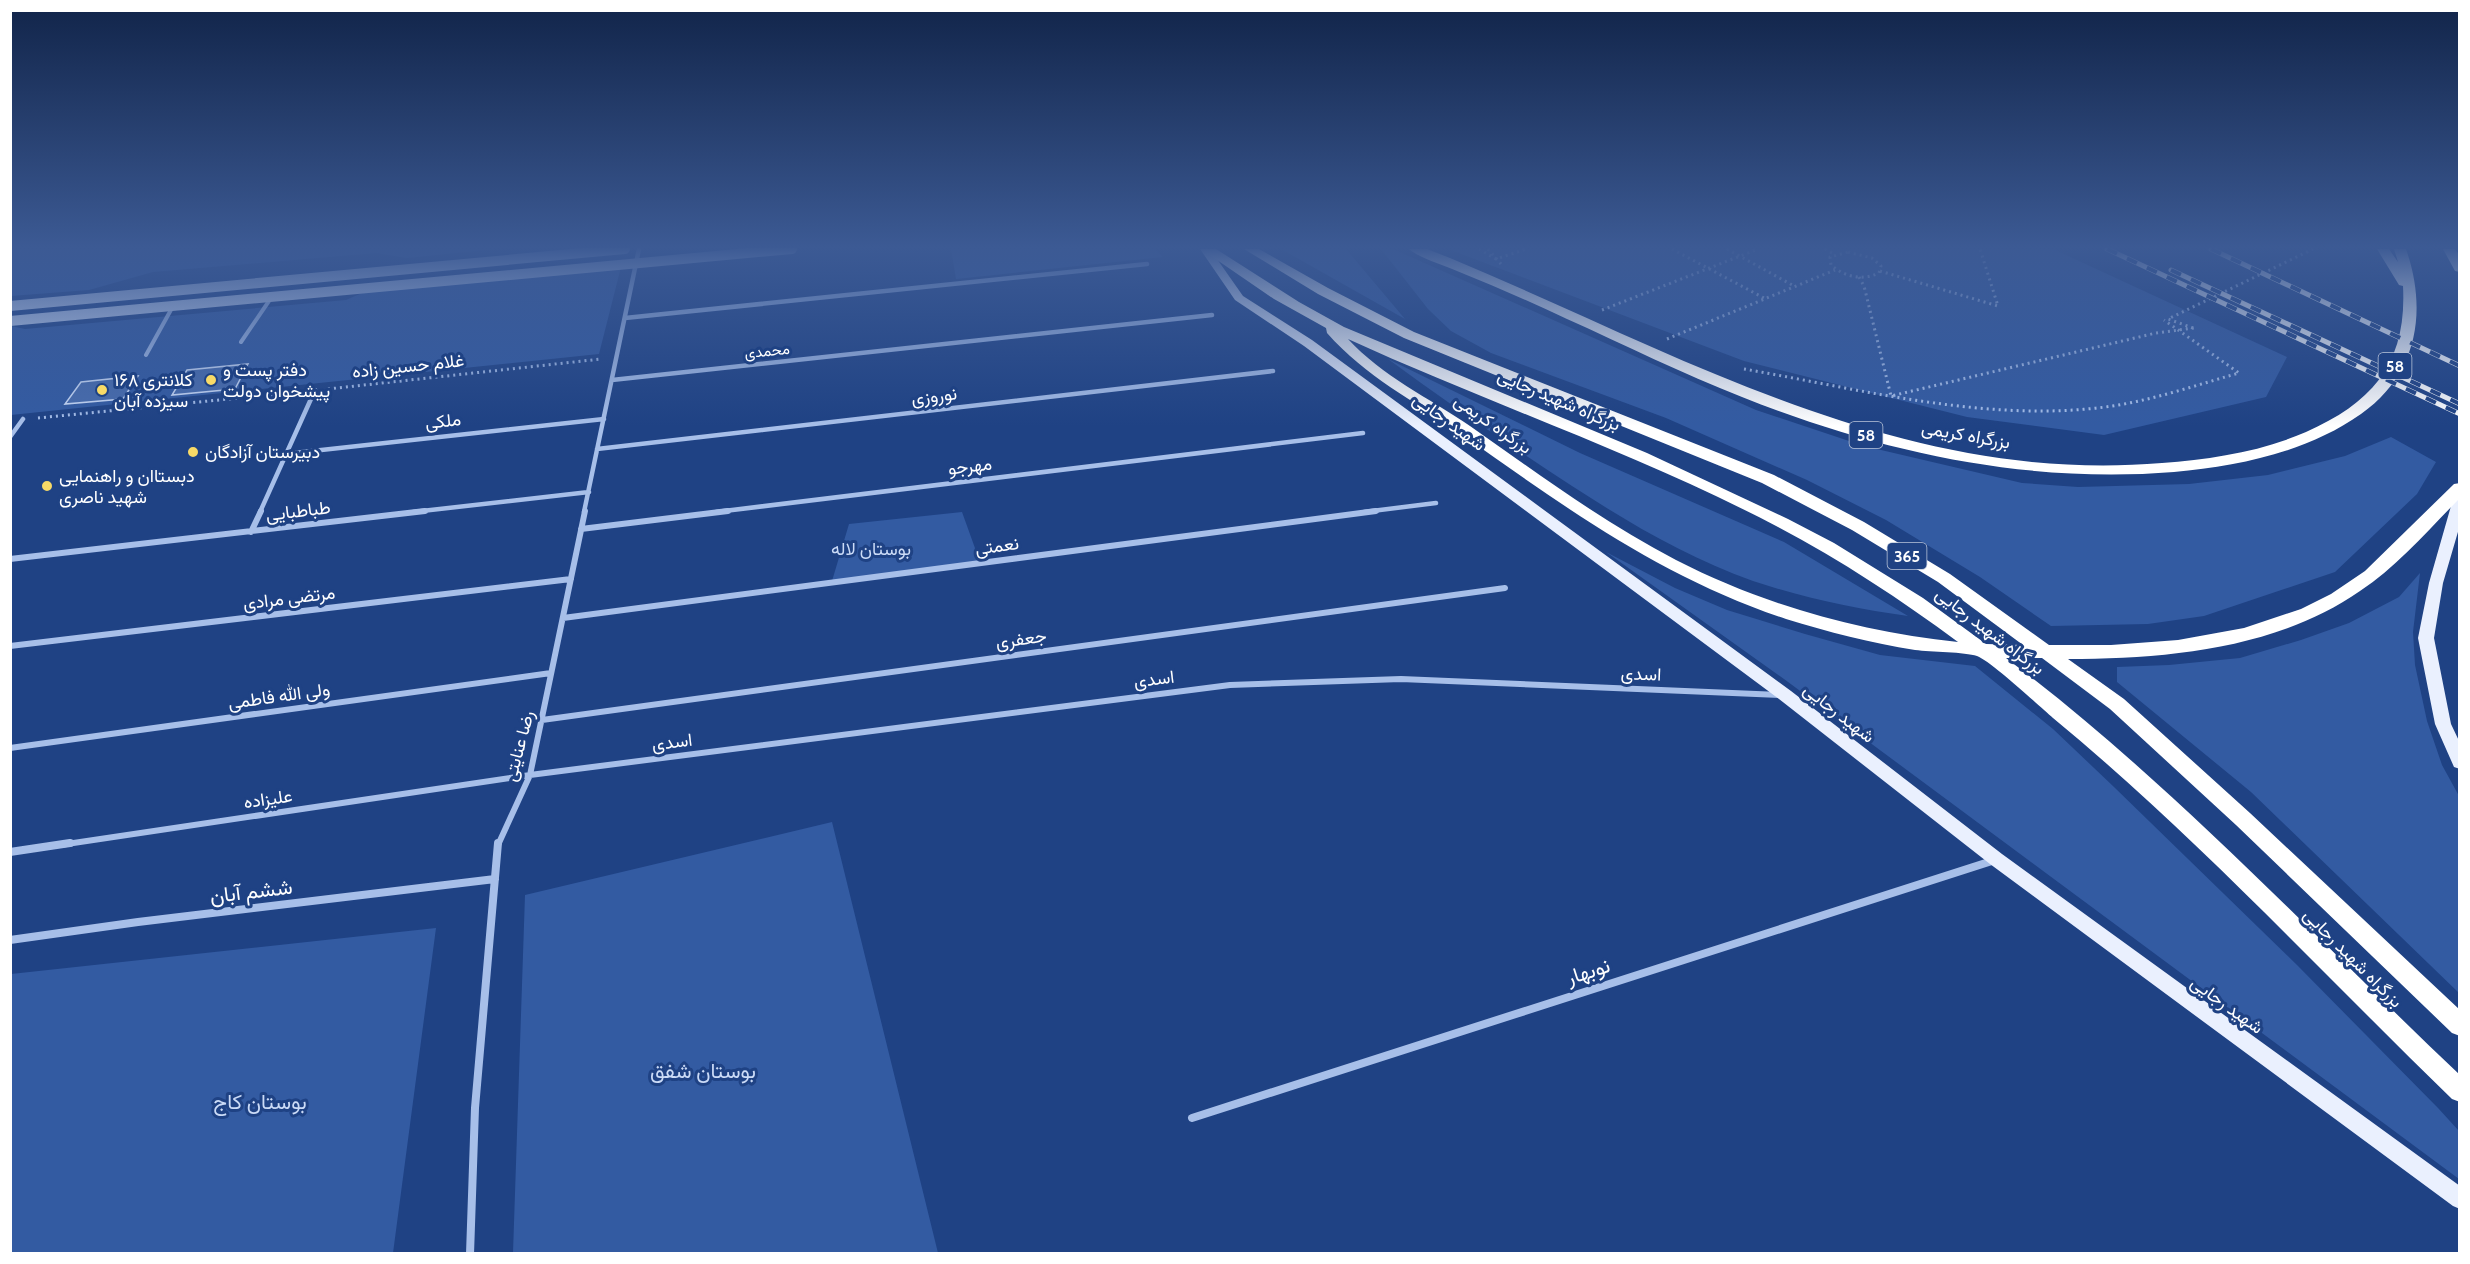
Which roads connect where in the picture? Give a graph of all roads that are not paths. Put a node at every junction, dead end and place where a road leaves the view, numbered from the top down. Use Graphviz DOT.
graph roads {
  1 [pos="143,308"];
  2 [pos="171,308"];
  3 [pos="265,308"];
  4 [pos="626,308"];
  5 [pos="721,308"];
  6 [pos="1254,308"];
  7 [pos="1302,308"];
  8 [pos="1356,308"];
  9 [pos="1550,308"];
  10 [pos="2411,308"];
  11 [pos="1212,315"];
  12 [pos="624,318"];
  13 [pos="10,321"];
  14 [pos="1323,321"];
  15 [pos="241,342"];
  16 [pos="146,355"];
  17 [pos="1273,371"];
  18 [pos="612,380"];
  19 [pos="315,390"];
  20 [pos="23,419"];
  21 [pos="604,419"];
  22 [pos="1363,433"];
  23 [pos="10,437"];
  24 [pos="597,449"];
  25 [pos="285,454"];
  26 [pos="2460,488"];
  27 [pos="589,492"];
  28 [pos="2460,499"];
  29 [pos="1436,503"];
  30 [pos="581,529"];
  31 [pos="251,532"];
  32 [pos="10,559"];
  33 [pos="571,579"];
  34 [pos="1505,588"];
  35 [pos="563,618"];
  36 [pos="10,646"];
  37 [pos="551,673"];
  38 [pos="1785,695"];
  39 [pos="542,720"];
  40 [pos="10,748"];
  41 [pos="2460,763"];
  42 [pos="530,775"];
  43 [pos="10,852"];
  44 [pos="1996,859"];
  45 [pos="495,879"];
  46 [pos="10,940"];
  47 [pos="2460,1026"];
  48 [pos="2460,1091"];
  49 [pos="1192,1118"];
  50 [pos="2460,1199"];
  51 [pos="470,1254"];
  1 -- 13 [label="main road"];
  2 -- 16 [label="lane"];
  3 -- 15 [label="lane"];
  4 -- 12 [label="street, رضا عنایتی"];
  5 -- 12 [label="street"];
  6 -- 38 [label="main road, شهید رجایی"];
  7 -- 14 [label="highway, بزرگراه شهید رجایی / 365"];
  8 -- 47 [label="highway, بزرگراه شهید رجایی / 365"];
  9 -- 10 [label="highway, بزرگراه کریمی / 58"];
  11 -- 18 [label="street, محمدی"];
  12 -- 18 [label="street, رضا عنایتی"];
  14 -- 26 [label="highway, بزرگراه کریمی"];
  14 -- 48 [label="highway, بزرگراه شهید رجایی / 365"];
  17 -- 24 [label="street, نوروزی"];
  18 -- 21 [label="street, رضا عنایتی"];
  19 -- 25 [label="street"];
  20 -- 23 [label="street"];
  21 -- 24 [label="street, رضا عنایتی"];
  21 -- 25 [label="street, ملکی"];
  22 -- 30 [label="street, مهرجو"];
  24 -- 27 [label="street, رضا عنایتی"];
  25 -- 31 [label="street"];
  27 -- 30 [label="street, رضا عنایتی"];
  27 -- 31 [label="street, طباطبایی"];
  28 -- 41 [label="main road"];
  29 -- 35 [label="street, نعمتی"];
  30 -- 33 [label="street, رضا عنایتی"];
  31 -- 32 [label="street, طباطبایی"];
  33 -- 35 [label="street, رضا عنایتی"];
  33 -- 36 [label="street, مرتضی مرادی"];
  34 -- 39 [label="street, جعفری"];
  35 -- 37 [label="street, رضا عنایتی"];
  37 -- 39 [label="street, رضا عنایتی"];
  37 -- 40 [label="street, ولی الله فاطمی"];
  38 -- 42 [label="street, اسدی"];
  38 -- 44 [label="main road, شهید رجایی"];
  39 -- 42 [label="street, رضا عنایتی"];
  42 -- 43 [label="street, علیزاده"];
  42 -- 45 [label="street, رضا عنایتی"];
  44 -- 49 [label="street, نوبهار"];
  44 -- 50 [label="main road, شهید رجایی"];
  45 -- 46 [label="street, ششم آبان"];
  45 -- 51 [label="street, رضا عنایتی"];
}
